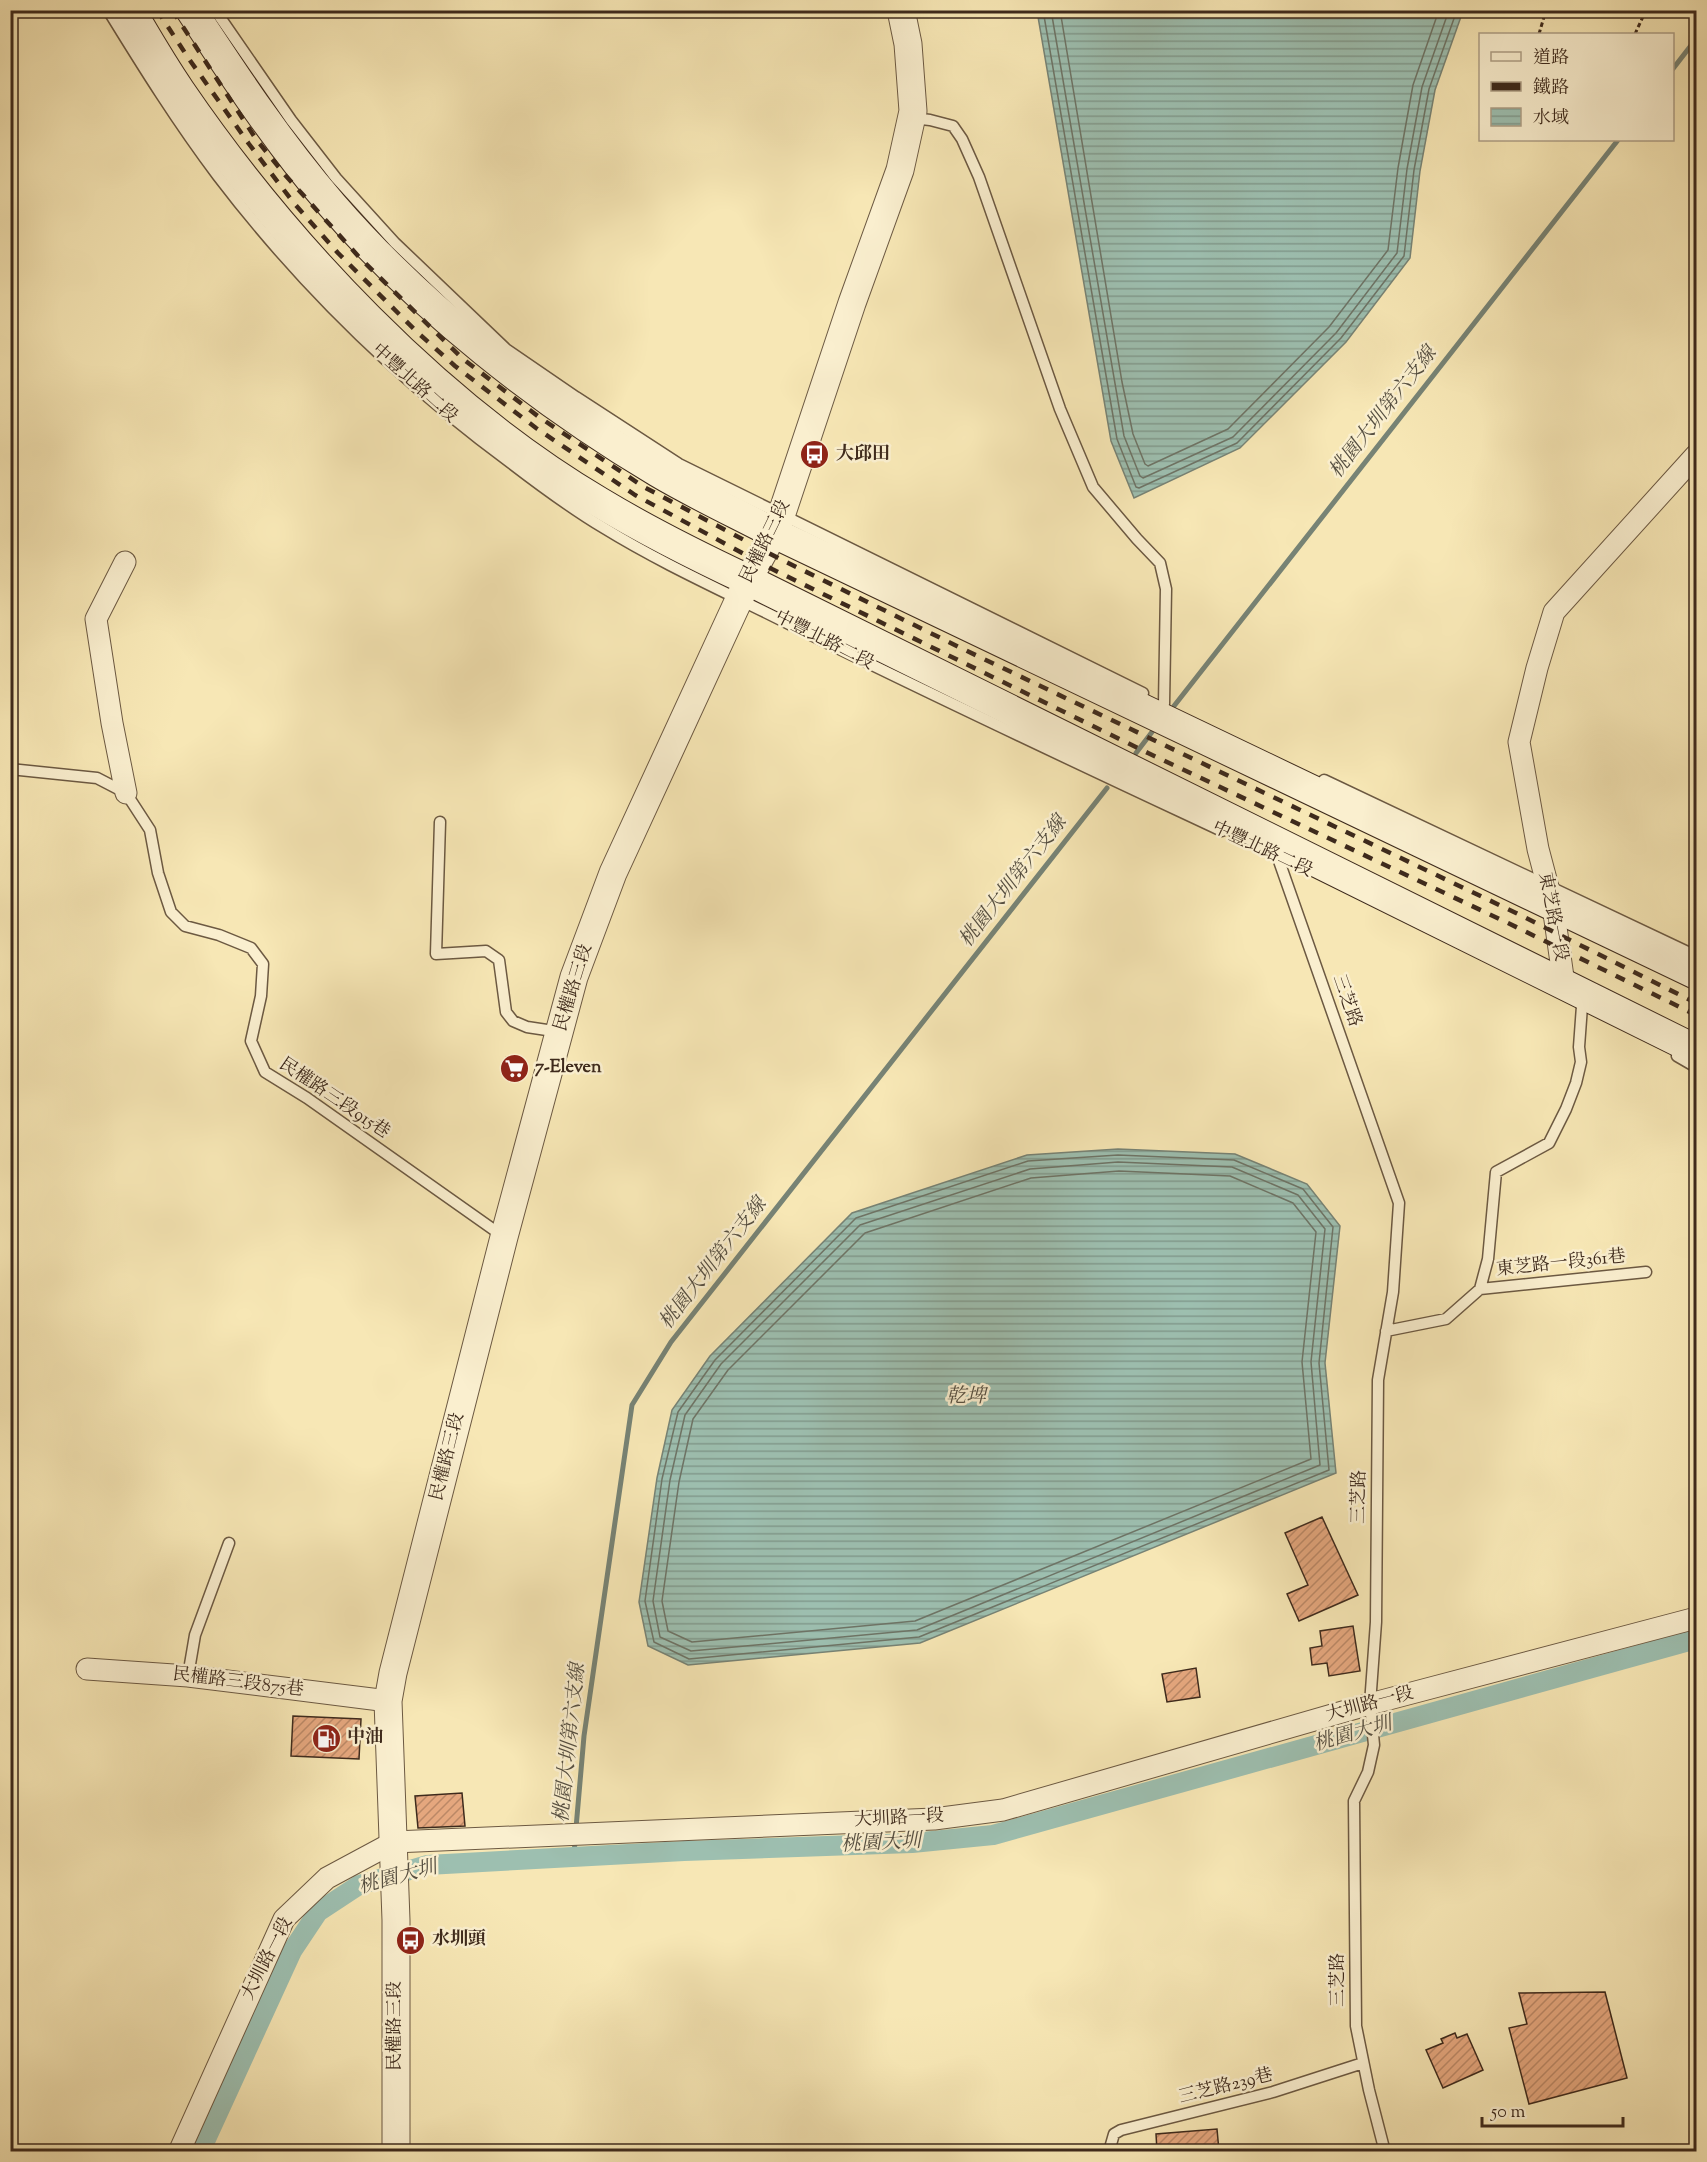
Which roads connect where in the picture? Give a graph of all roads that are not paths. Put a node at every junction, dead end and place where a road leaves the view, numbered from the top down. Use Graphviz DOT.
graph roads {
  1 [pos="108,10"];
  2 [pos="129,10"];
  3 [pos="191,10"];
  4 [pos="215,10"];
  5 [pos="901,10"];
  6 [pos="911,118"];
  7 [pos="1696,455"];
  8 [pos="778,524"];
  9 [pos="125,562"];
  10 [pos="744,589"];
  11 [pos="10,769"];
  12 [pos="1312,774"];
  13 [pos="126,793"];
  14 [pos="440,822"];
  15 [pos="1235,838"];
  16 [pos="1267,853"];
  17 [pos="1283,860"];
  18 [pos="1550,895"];
  19 [pos="1363,898"];
  20 [pos="1696,956"];
  21 [pos="1696,974"];
  22 [pos="1579,1000"];
  23 [pos="560,1032"];
  24 [pos="1665,1050"];
  25 [pos="1696,1050"];
  26 [pos="1696,1067"];
  27 [pos="504,1237"];
  28 [pos="1646,1272"];
  29 [pos="1480,1290"];
  30 [pos="1386,1331"];
  31 [pos="230,1543"];
  32 [pos="1696,1618"];
  33 [pos="87,1669"];
  34 [pos="188,1676"];
  35 [pos="388,1701"];
  36 [pos="1371,1710"];
  37 [pos="394,1843"];
  38 [pos="1363,2063"];
  39 [pos="179,2151"];
  40 [pos="396,2151"];
  41 [pos="1111,2151"];
  42 [pos="1385,2151"];
  1 -- 10 [label="lane, 中豐北路二段"];
  2 -- 10 [label="main road, 中豐北路二段"];
  3 -- 8 [label="main road"];
  4 -- 8 [label="lane"];
  5 -- 6 [label="street, 民權路三段"];
  6 -- 8 [label="street, 民權路三段"];
  6 -- 8 [label="lane"];
  7 -- 18 [label="street, 東芝路一段"];
  8 -- 10 [label="street, 民權路三段"];
  8 -- 18 [label="main road"];
  9 -- 13 [label="street"];
  10 -- 15 [label="lane, 中豐北路二段"];
  10 -- 22 [label="main road, 中豐北路二段"];
  10 -- 23 [label="street, 民權路三段"];
  11 -- 13 [label="lane, 民權路三段915巷"];
  12 -- 18 [label="lane"];
  13 -- 27 [label="lane, 民權路三段915巷"];
  14 -- 23 [label="lane"];
  16 -- 17 [label="lane, 中豐北路二段"];
  17 -- 30 [label="lane, 三芝路"];
  18 -- 20 [label="lane"];
  18 -- 21 [label="main road"];
  18 -- 22 [label="street, 東芝路一段"];
  19 -- 22 [label="lane, 中豐北路二段"];
  22 -- 25 [label="main road, 中豐北路二段"];
  22 -- 29 [label="lane, 東芝路一段"];
  23 -- 27 [label="street, 民權路三段"];
  24 -- 26 [label="lane"];
  27 -- 35 [label="street, 民權路三段"];
  28 -- 29 [label="lane, 東芝路一段361巷"];
  29 -- 30 [label="lane"];
  30 -- 36 [label="lane, 三芝路"];
  31 -- 34 [label="lane"];
  32 -- 36 [label="street, 大圳路一段"];
  33 -- 34 [label="street, 民權路三段875巷"];
  34 -- 35 [label="street, 民權路三段875巷"];
  35 -- 37 [label="street, 民權路三段"];
  36 -- 37 [label="street, 大圳路一段"];
  36 -- 38 [label="lane, 三芝路"];
  37 -- 39 [label="street, 大圳路一段"];
  37 -- 40 [label="street, 民權路三段"];
  38 -- 41 [label="lane, 三芝路239巷"];
  38 -- 42 [label="lane, 三芝路"];
}
